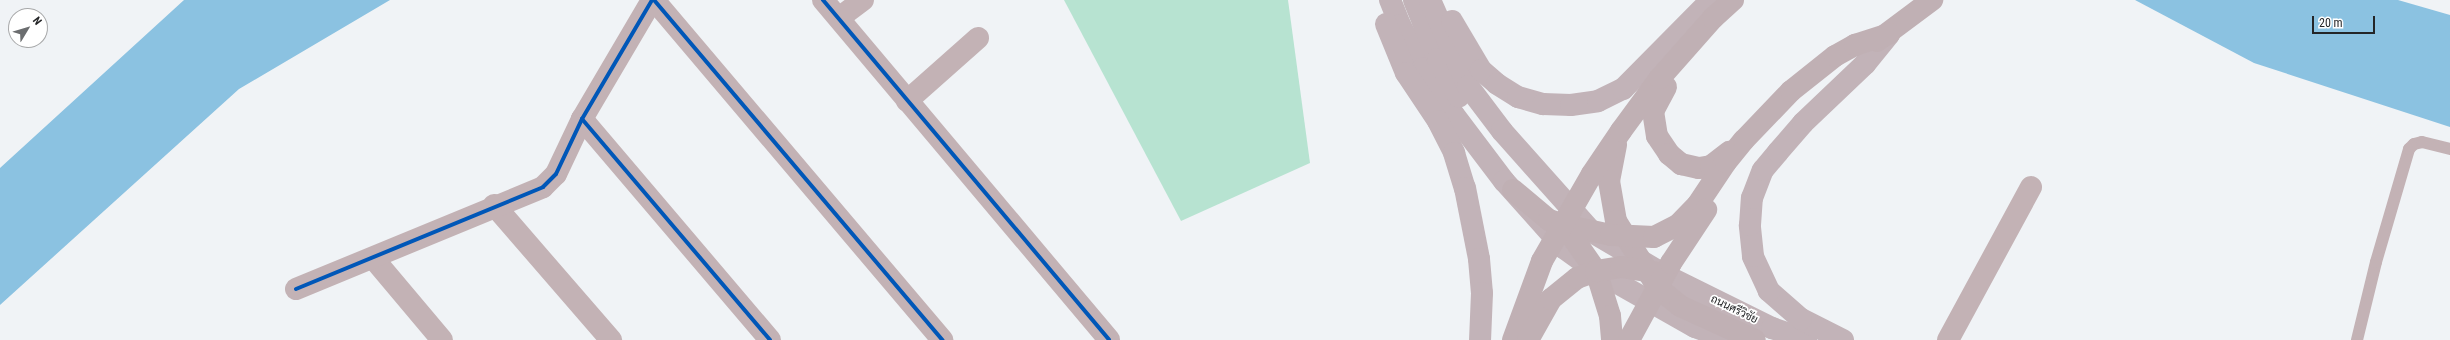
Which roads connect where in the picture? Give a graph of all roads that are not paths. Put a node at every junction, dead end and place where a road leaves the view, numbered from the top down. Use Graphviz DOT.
graph roads {
  1 [pos="653,0"];
  2 [pos="823,0"];
  3 [pos="863,0"];
  4 [pos="1378,0"];
  5 [pos="1390,0"];
  6 [pos="1414,0"];
  7 [pos="1430,0"];
  8 [pos="1443,0"];
  9 [pos="1932,0"];
  10 [pos="1722,3"];
  11 [pos="839,18"];
  12 [pos="1889,34"];
  13 [pos="978,38"];
  14 [pos="907,101"];
  15 [pos="582,119"];
  16 [pos="1620,131"];
  17 [pos="1744,140"];
  18 [pos="2450,149"];
  19 [pos="2031,187"];
  20 [pos="494,205"];
  21 [pos="1565,224"];
  22 [pos="1592,232"];
  23 [pos="1624,236"];
  24 [pos="373,258"];
  25 [pos="1596,271"];
  26 [pos="1652,280"];
  27 [pos="296,289"];
  28 [pos="765,338"];
  29 [pos="442,340"];
  30 [pos="611,340"];
  31 [pos="942,340"];
  32 [pos="1109,340"];
  33 [pos="1480,340"];
  34 [pos="1513,340"];
  35 [pos="1528,340"];
  36 [pos="1612,340"];
  37 [pos="1629,340"];
  38 [pos="1730,340"];
  39 [pos="1755,340"];
  40 [pos="1806,340"];
  41 [pos="1843,340"];
  42 [pos="1948,340"];
  43 [pos="2357,340"];
  1 -- 15 [label="street"];
  1 -- 31 [label="street"];
  2 -- 11 [label="street"];
  3 -- 11 [label="street"];
  4 -- 33 [label="main road"];
  5 -- 21 [label="main road"];
  6 -- 21 [label="main road"];
  7 -- 21 [label="main road"];
  8 -- 10 [label="main road"];
  9 -- 12 [label="highway"];
  10 -- 16 [label="highway"];
  10 -- 17 [label="highway"];
  11 -- 14 [label="street"];
  12 -- 17 [label="highway"];
  12 -- 26 [label="highway"];
  12 -- 41 [label="main road"];
  13 -- 14 [label="street"];
  14 -- 32 [label="street"];
  15 -- 20 [label="street"];
  15 -- 28 [label="street"];
  16 -- 21 [label="highway"];
  16 -- 23 [label="highway"];
  17 -- 23 [label="highway"];
  18 -- 43 [label="lane"];
  19 -- 42 [label="street"];
  20 -- 24 [label="street"];
  20 -- 30 [label="street"];
  21 -- 22 [label="main road"];
  21 -- 25 [label="highway"];
  21 -- 34 [label="highway"];
  22 -- 23 [label="highway"];
  22 -- 26 [label="main road"];
  23 -- 26 [label="highway"];
  24 -- 27 [label="street"];
  24 -- 29 [label="street"];
  25 -- 26 [label="main road"];
  25 -- 26 [label="highway"];
  25 -- 35 [label="highway"];
  25 -- 36 [label="highway"];
  26 -- 37 [label="highway"];
  26 -- 38 [label="main road"];
  26 -- 39 [label="highway"];
  26 -- 40 [label="main road, ถนนศรีวิชัย"];
}
